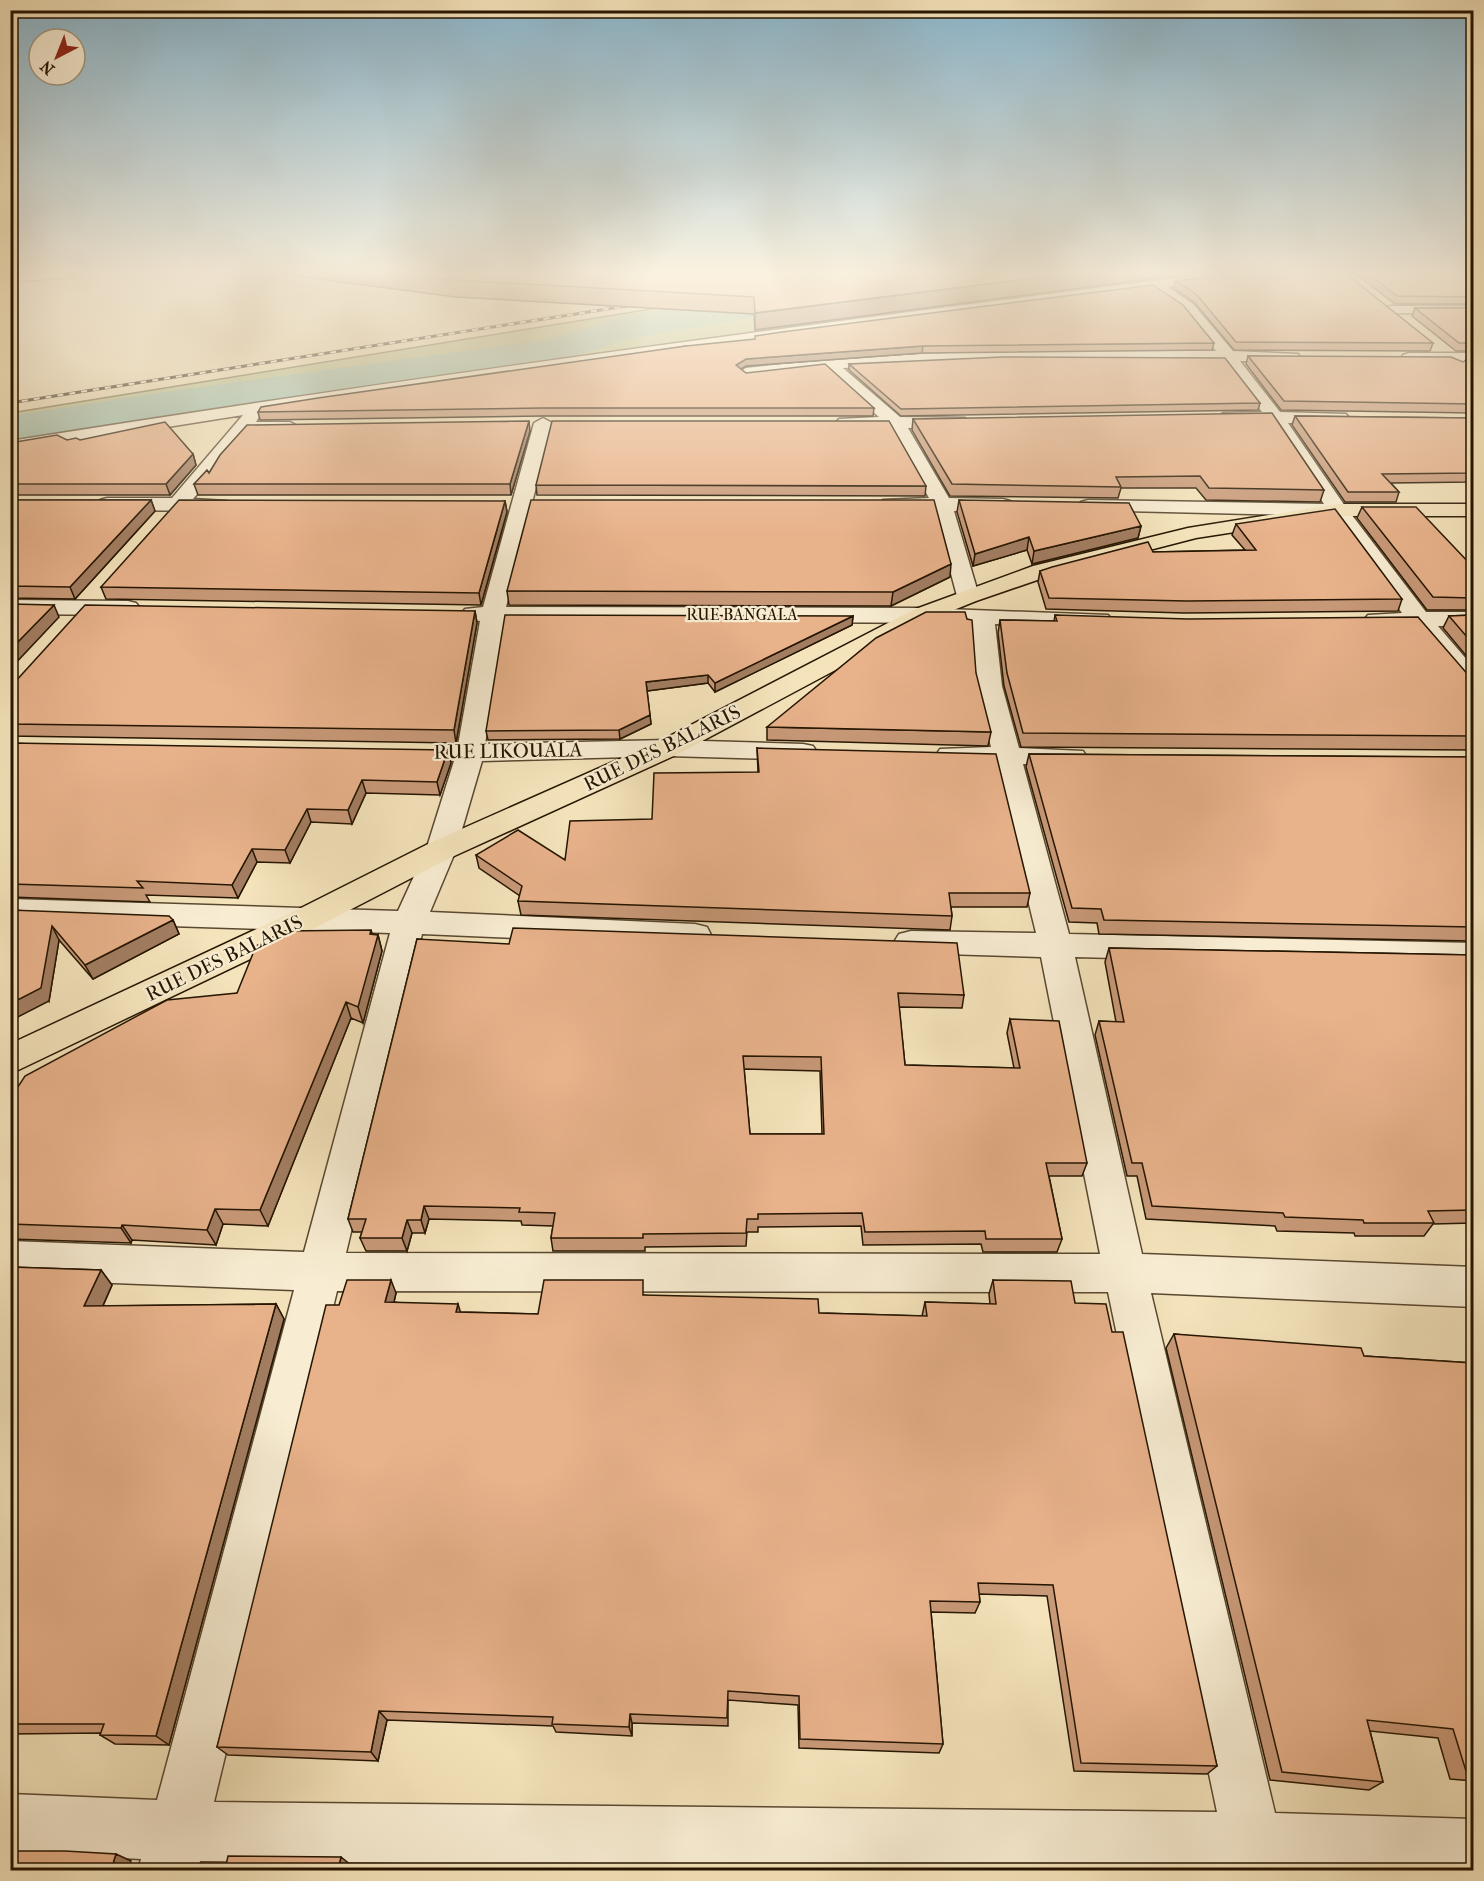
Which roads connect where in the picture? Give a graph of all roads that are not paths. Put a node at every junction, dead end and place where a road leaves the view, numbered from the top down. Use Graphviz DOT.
graph roads {
  1 [pos="561,361"];
  2 [pos="898,361"];
  3 [pos="1232,361"];
  4 [pos="1455,361"];
  5 [pos="829,364"];
  6 [pos="746,373"];
  7 [pos="1473,375"];
  8 [pos="257,406"];
  9 [pos="1275,417"];
  10 [pos="1216,418"];
  11 [pos="1357,418"];
  12 [pos="979,422"];
  13 [pos="825,423"];
  14 [pos="896,423"];
  15 [pos="543,424"];
  16 [pos="303,427"];
  17 [pos="244,428"];
  18 [pos="10,447"];
  19 [pos="82,504"];
  20 [pos="872,504"];
  21 [pos="942,504"];
  22 [pos="176,505"];
  23 [pos="236,505"];
  24 [pos="1023,505"];
  25 [pos="1070,506"];
  26 [pos="1338,510"];
  27 [pos="1473,510"];
  28 [pos="161,522"];
  29 [pos="92,599"];
  30 [pos="10,607"];
  31 [pos="976,607"];
  32 [pos="155,609"];
  33 [pos="447,613"];
  34 [pos="493,614"];
  35 [pos="921,615"];
  36 [pos="1419,619"];
  37 [pos="1348,620"];
  38 [pos="1473,620"];
  39 [pos="1125,621"];
  40 [pos="63,632"];
  41 [pos="1473,684"];
  42 [pos="668,748"];
  43 [pos="424,752"];
  44 [pos="833,752"];
  45 [pos="470,753"];
  46 [pos="927,755"];
  47 [pos="1009,757"];
  48 [pos="1104,757"];
  49 [pos="441,850"];
  50 [pos="10,910"];
  51 [pos="304,920"];
  52 [pos="409,922"];
  53 [pos="725,936"];
  54 [pos="879,941"];
  55 [pos="1056,947"];
  56 [pos="1473,955"];
  57 [pos="10,1060"];
  58 [pos="10,1260"];
  59 [pos="319,1272"];
  60 [pos="1125,1273"];
  61 [pos="1473,1287"];
  62 [pos="10,1823"];
  63 [pos="1473,1849"];
  64 [pos="173,1851"];
  65 [pos="1256,1856"];
  1 -- 8 [label="street"];
  2 -- 5 [label="street"];
  3 -- 9 [label="street"];
  4 -- 7 [label="street"];
  5 -- 6 [label="street"];
  5 -- 14 [label="street"];
  8 -- 17 [label="street"];
  8 -- 18 [label="street"];
  9 -- 10 [label="street"];
  9 -- 11 [label="street"];
  9 -- 26 [label="street"];
  12 -- 14 [label="street"];
  13 -- 14 [label="street"];
  14 -- 21 [label="street"];
  15 -- 34 [label="street"];
  16 -- 17 [label="street"];
  17 -- 22 [label="street"];
  19 -- 22 [label="street"];
  20 -- 21 [label="street"];
  21 -- 24 [label="street"];
  21 -- 31 [label="street"];
  22 -- 23 [label="street"];
  22 -- 28 [label="street"];
  25 -- 26 [label="street"];
  26 -- 27 [label="main road, RUE DES BALARIS"];
  26 -- 31 [label="main road, RUE DES BALARIS"];
  26 -- 36 [label="street"];
  29 -- 30 [label="street"];
  29 -- 32 [label="street"];
  29 -- 40 [label="street"];
  31 -- 35 [label="main road, RUE DES BALARIS"];
  31 -- 39 [label="street"];
  31 -- 47 [label="street"];
  33 -- 34 [label="street, RUE BANGALA"];
  34 -- 35 [label="street, RUE BANGALA"];
  34 -- 45 [label="street"];
  35 -- 42 [label="main road, RUE DES BALARIS"];
  36 -- 37 [label="street"];
  36 -- 38 [label="street"];
  36 -- 41 [label="street"];
  42 -- 44 [label="street, RUE LIKOUALA"];
  42 -- 45 [label="street, RUE LIKOUALA"];
  42 -- 49 [label="main road, RUE DES BALARIS"];
  43 -- 45 [label="street, RUE LIKOUALA"];
  45 -- 49 [label="street"];
  46 -- 47 [label="street"];
  47 -- 48 [label="street"];
  47 -- 55 [label="street"];
  49 -- 51 [label="main road, RUE DES BALARIS"];
  49 -- 52 [label="street"];
  50 -- 51 [label="street"];
  51 -- 52 [label="street"];
  51 -- 57 [label="main road, RUE DES BALARIS"];
  52 -- 53 [label="street"];
  52 -- 59 [label="street"];
  54 -- 55 [label="street"];
  55 -- 56 [label="street"];
  55 -- 60 [label="street"];
  58 -- 59 [label="street"];
  59 -- 60 [label="street"];
  59 -- 64 [label="street"];
  60 -- 61 [label="street"];
  60 -- 65 [label="street"];
  62 -- 64 [label="street"];
  63 -- 65 [label="street"];
  64 -- 65 [label="street"];
}
